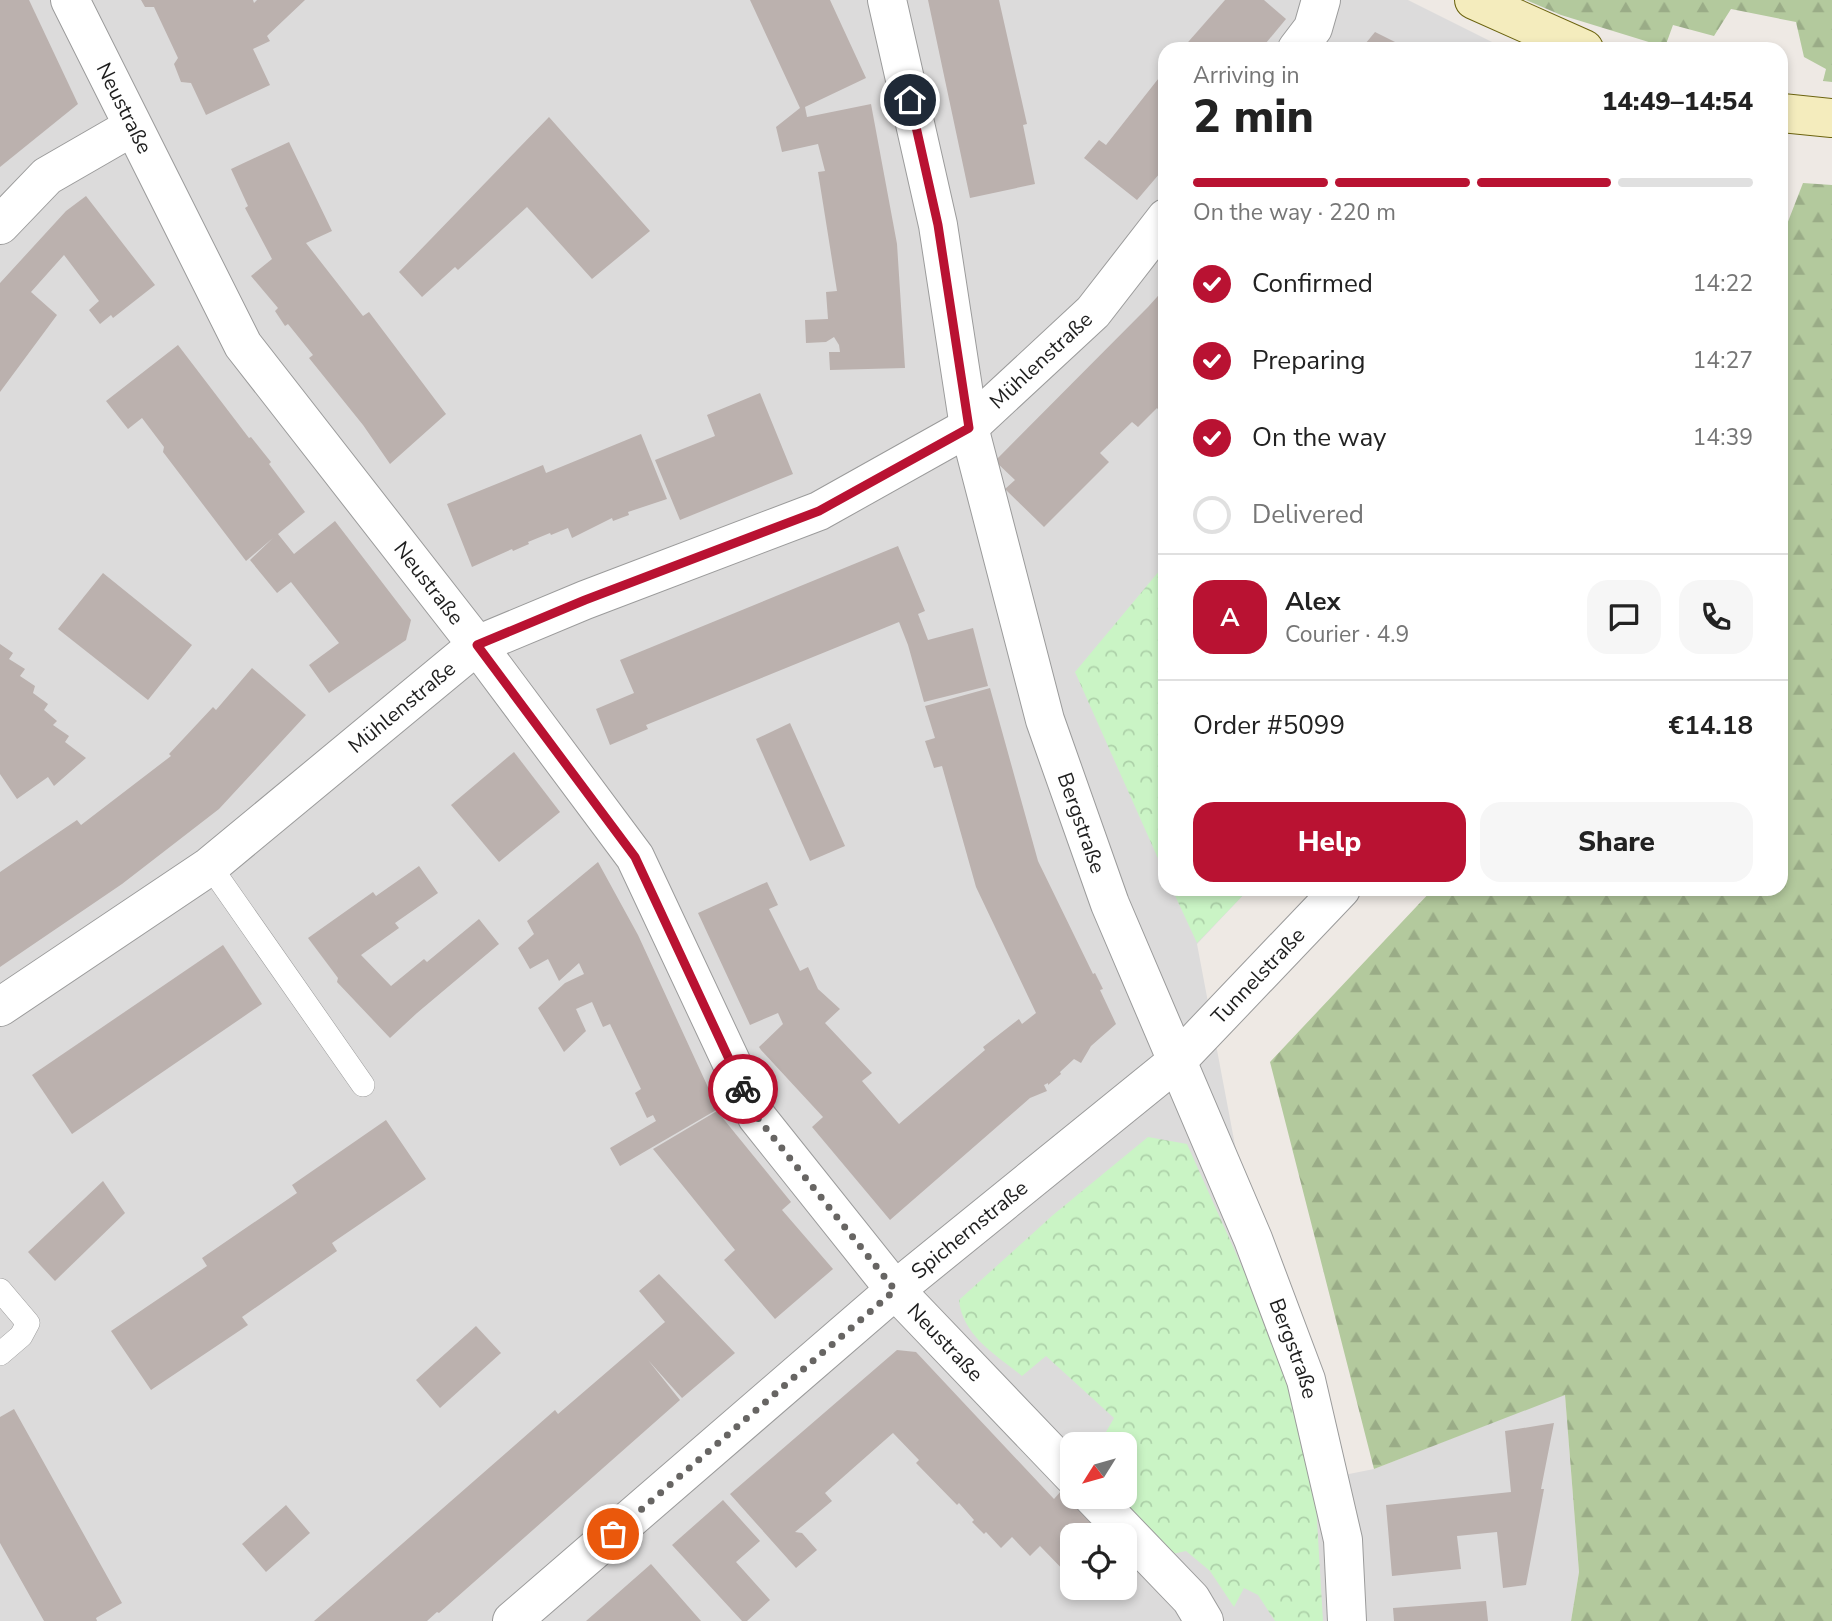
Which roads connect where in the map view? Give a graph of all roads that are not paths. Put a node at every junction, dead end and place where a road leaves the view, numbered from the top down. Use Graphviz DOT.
graph roads {
  1 [pos="70,0"];
  2 [pos="887,0"];
  3 [pos="1321,0"];
  4 [pos="1474,0"];
  5 [pos="1302,42"];
  6 [pos="1568,42"];
  7 [pos="1788,114"];
  8 [pos="1832,118"];
  9 [pos="132,127"];
  10 [pos="0,225"];
  11 [pos="1158,228"];
  12 [pos="969,428"];
  13 [pos="477,645"];
  14 [pos="210,866"];
  15 [pos="1334,896"];
  16 [pos="0,1007"];
  17 [pos="1176,1062"];
  18 [pos="363,1085"];
  19 [pos="0,1290"];
  20 [pos="895,1290"];
  21 [pos="0,1354"];
  22 [pos="1060,1462"];
  23 [pos="1103,1509"];
  24 [pos="1187,1614"];
  25 [pos="512,1621"];
  26 [pos="1347,1621"];
  1 -- 9 [label="street, Neustraße"];
  2 -- 12 [label="street, Bergstraße"];
  3 -- 5 [label="street"];
  4 -- 6 [label="main road"];
  7 -- 8 [label="main road"];
  9 -- 10 [label="street"];
  9 -- 13 [label="street, Neustraße"];
  11 -- 12 [label="street, Mühlenstraße"];
  12 -- 13 [label="street, Mühlenstraße"];
  12 -- 17 [label="street, Bergstraße"];
  13 -- 14 [label="street, Mühlenstraße"];
  13 -- 20 [label="street, Neustraße"];
  14 -- 16 [label="street, Mühlenstraße"];
  14 -- 18 [label="lane"];
  15 -- 17 [label="street, Tunnelstraße"];
  17 -- 20 [label="street, Spichernstraße"];
  17 -- 26 [label="street, Bergstraße"];
  19 -- 21 [label="lane"];
  20 -- 22 [label="street, Neustraße"];
  20 -- 25 [label="street, Spichernstraße"];
  23 -- 24 [label="street"];
}
